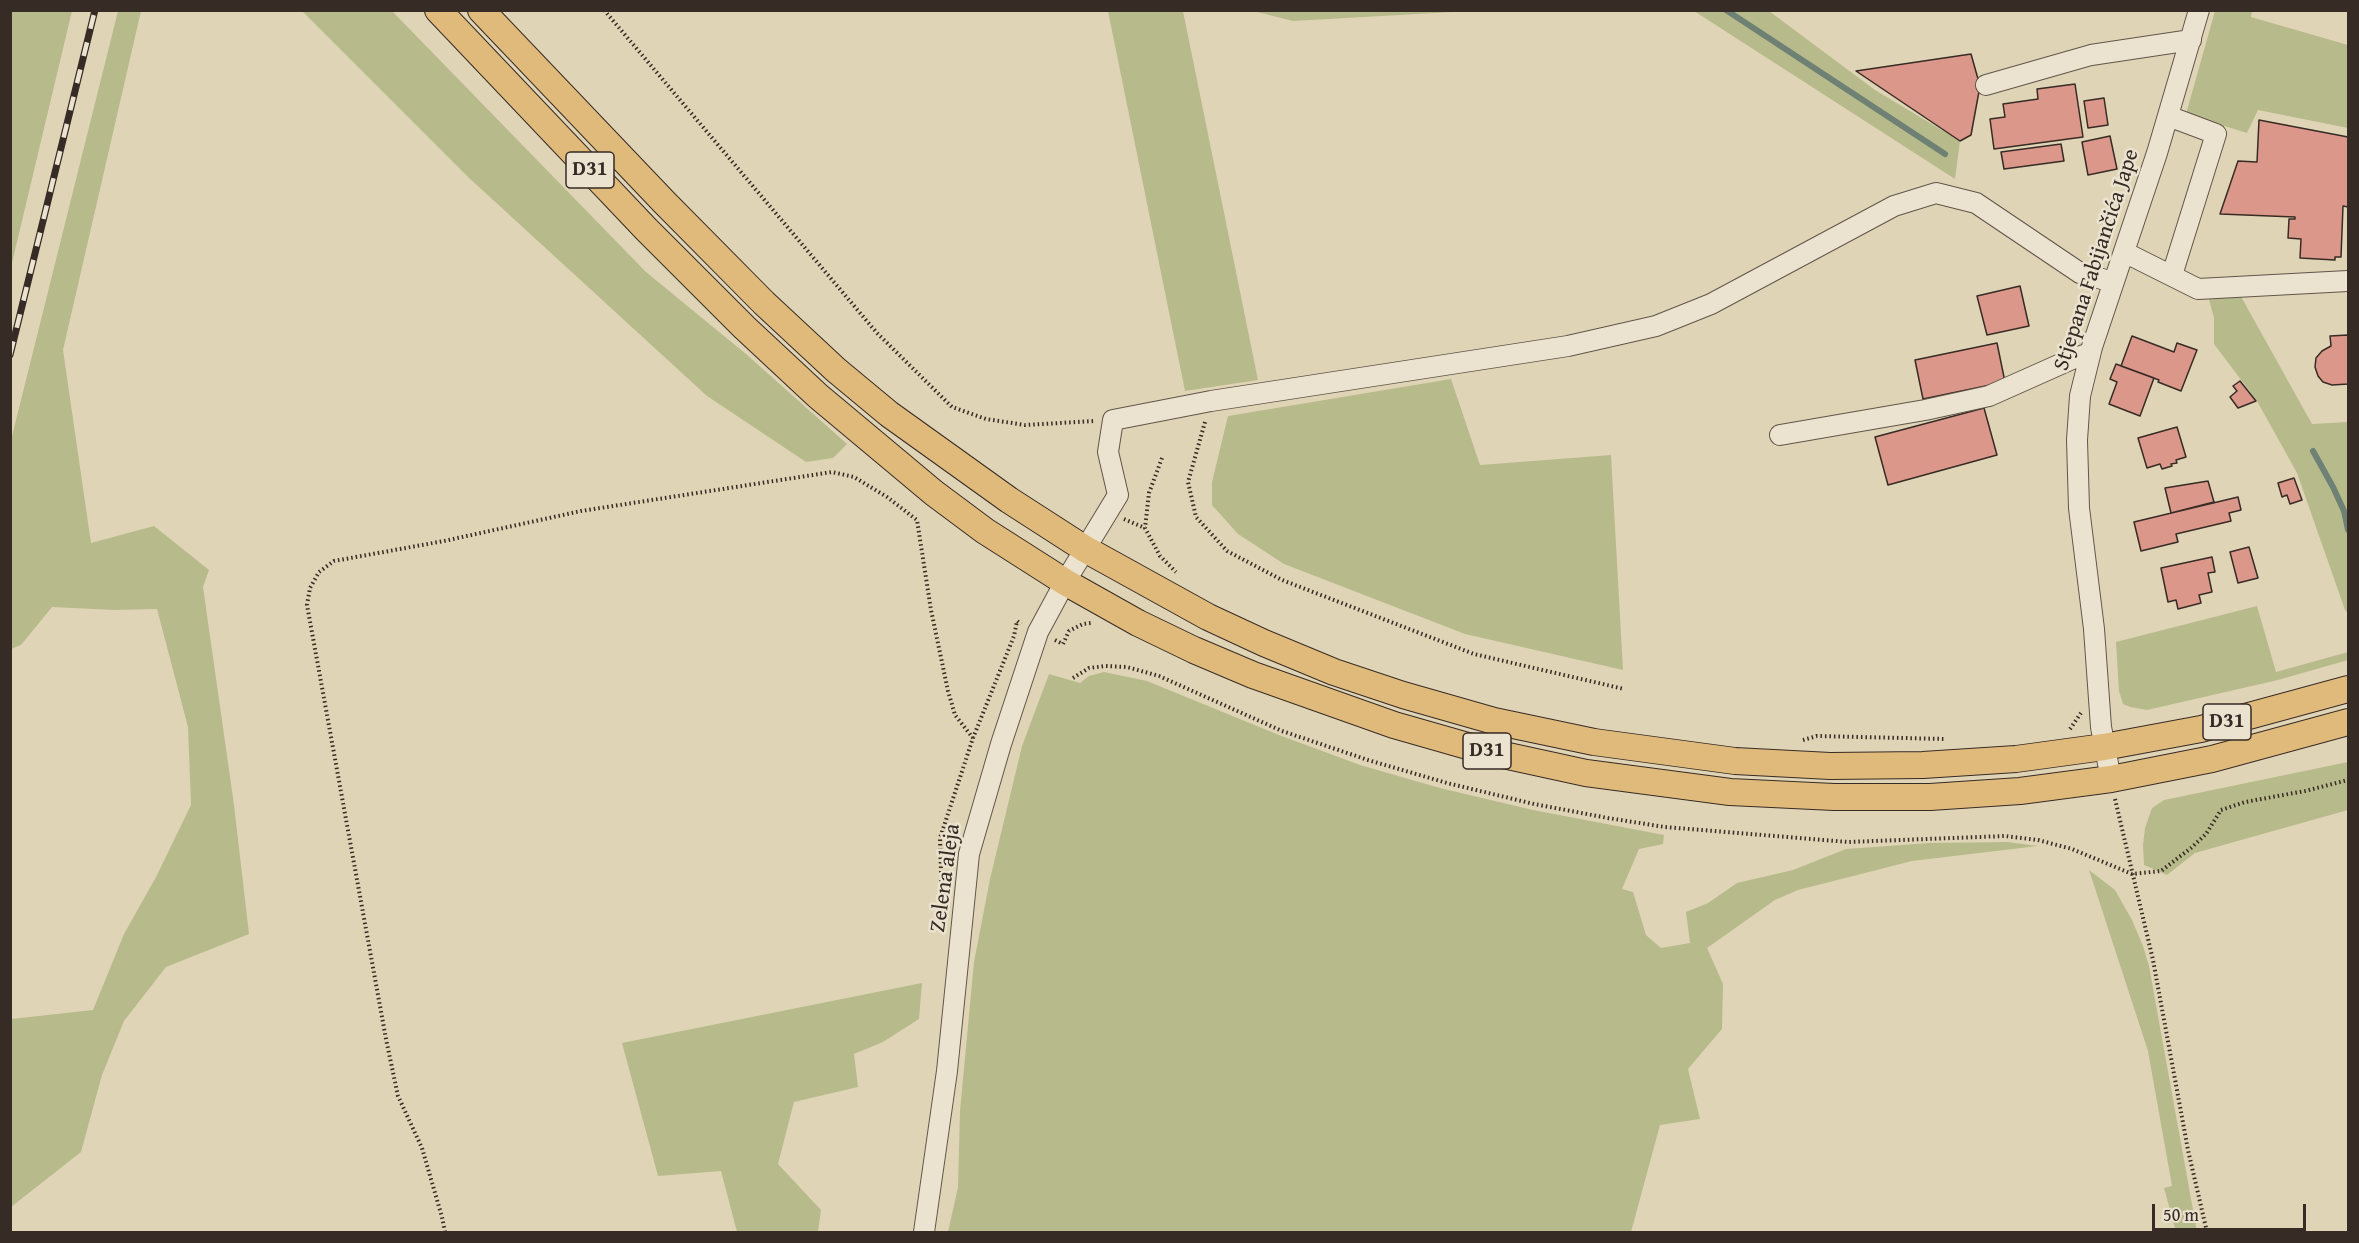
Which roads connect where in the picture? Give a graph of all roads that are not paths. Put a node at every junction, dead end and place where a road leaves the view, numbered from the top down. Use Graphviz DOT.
graph roads {
  1 [pos="438,10"];
  2 [pos="481,10"];
  3 [pos="2199,10"];
  4 [pos="2191,40"];
  5 [pos="1986,85"];
  6 [pos="2168,116"];
  7 [pos="2124,252"];
  8 [pos="2172,275"];
  9 [pos="2349,281"];
  10 [pos="2113,282"];
  11 [pos="2090,353"];
  12 [pos="1780,435"];
  13 [pos="1085,549"];
  14 [pos="1065,582"];
  15 [pos="2349,689"];
  16 [pos="2349,723"];
  17 [pos="2104,747"];
  18 [pos="2110,779"];
  19 [pos="924,1233"];
  1 -- 14 [label="main road, D31"];
  2 -- 13 [label="main road, D31"];
  3 -- 4 [label="street, Stjepana Fabijančića Jape"];
  4 -- 5 [label="street"];
  4 -- 6 [label="street, Stjepana Fabijančića Jape"];
  6 -- 7 [label="street, Stjepana Fabijančića Jape"];
  6 -- 8 [label="street"];
  7 -- 8 [label="street"];
  7 -- 10 [label="street, Stjepana Fabijančića Jape"];
  8 -- 9 [label="street"];
  10 -- 11 [label="street, Stjepana Fabijančića Jape"];
  10 -- 13 [label="street, Zelena aleja"];
  11 -- 12 [label="street"];
  11 -- 17 [label="street, Stjepana Fabijančića Jape"];
  13 -- 14 [label="street, Zelena aleja"];
  13 -- 17 [label="main road, D31"];
  14 -- 18 [label="main road, D31"];
  14 -- 19 [label="street, Zelena aleja"];
  15 -- 17 [label="main road, D31"];
  16 -- 18 [label="main road, D31"];
  17 -- 18 [label="street, Stjepana Fabijančića Jape"];
}
